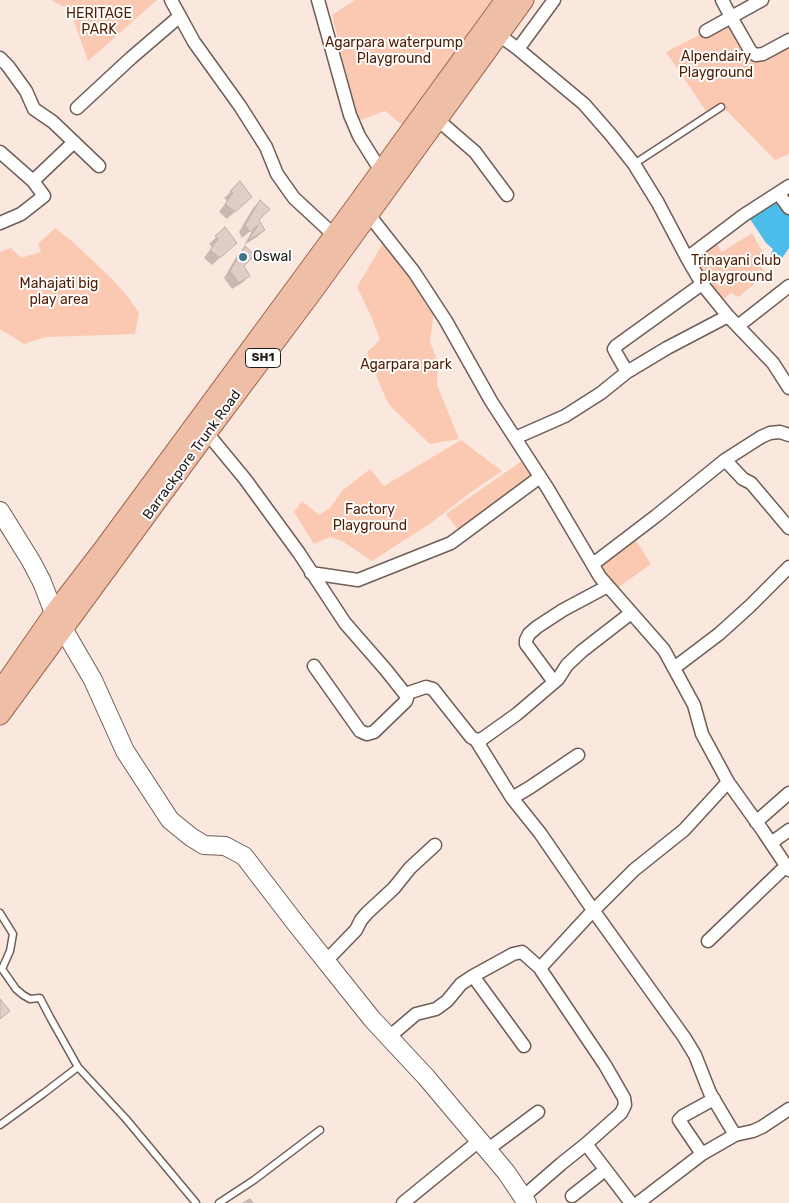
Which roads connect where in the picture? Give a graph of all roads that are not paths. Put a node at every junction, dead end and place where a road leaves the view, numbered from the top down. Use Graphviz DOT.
graph roads {
  1 [pos="171,0"];
  2 [pos="318,0"];
  3 [pos="505,0"];
  4 [pos="524,0"];
  5 [pos="554,0"];
  6 [pos="722,0"];
  7 [pos="762,0"];
  8 [pos="180,16"];
  9 [pos="731,17"];
  10 [pos="706,31"];
  11 [pos="499,34"];
  12 [pos="789,40"];
  13 [pos="518,49"];
  14 [pos="0,58"];
  15 [pos="721,107"];
  16 [pos="77,108"];
  17 [pos="438,120"];
  18 [pos="74,142"];
  19 [pos="0,152"];
  20 [pos="634,164"];
  21 [pos="99,166"];
  22 [pos="381,171"];
  23 [pos="33,181"];
  24 [pos="784,190"];
  25 [pos="507,195"];
  26 [pos="789,208"];
  27 [pos="363,210"];
  28 [pos="0,223"];
  29 [pos="334,235"];
  30 [pos="687,258"];
  31 [pos="702,284"];
  32 [pos="789,286"];
  33 [pos="728,316"];
  34 [pos="738,326"];
  35 [pos="626,372"];
  36 [pos="789,388"];
  37 [pos="207,433"];
  38 [pos="789,435"];
  39 [pos="515,438"];
  40 [pos="725,460"];
  41 [pos="540,476"];
  42 [pos="0,511"];
  43 [pos="789,528"];
  44 [pos="592,564"];
  45 [pos="789,567"];
  46 [pos="311,572"];
  47 [pos="608,586"];
  48 [pos="631,613"];
  49 [pos="59,621"];
  50 [pos="314,666"];
  51 [pos="674,668"];
  52 [pos="554,682"];
  53 [pos="0,691"];
  54 [pos="405,694"];
  55 [pos="0,715"];
  56 [pos="476,740"];
  57 [pos="578,755"];
  58 [pos="728,782"];
  59 [pos="789,793"];
  60 [pos="512,798"];
  61 [pos="756,822"];
  62 [pos="789,830"];
  63 [pos="771,844"];
  64 [pos="435,845"];
  65 [pos="788,868"];
  66 [pos="593,910"];
  67 [pos="0,912"];
  68 [pos="708,941"];
  69 [pos="326,961"];
  70 [pos="541,969"];
  71 [pos="473,976"];
  72 [pos="389,1037"];
  73 [pos="524,1046"];
  74 [pos="78,1067"];
  75 [pos="714,1099"];
  76 [pos="789,1109"];
  77 [pos="538,1112"];
  78 [pos="0,1125"];
  79 [pos="320,1130"];
  80 [pos="735,1135"];
  81 [pos="586,1144"];
  82 [pos="483,1145"];
  83 [pos="702,1154"];
  84 [pos="605,1170"];
  85 [pos="572,1196"];
  86 [pos="525,1200"];
  87 [pos="196,1203"];
  88 [pos="219,1203"];
  89 [pos="403,1203"];
  90 [pos="631,1203"];
  91 [pos="638,1203"];
  1 -- 8 [label="street"];
  2 -- 22 [label="street"];
  3 -- 22 [label="main road, Barrackpore Trunk Road / SH1"];
  4 -- 11 [label="main road, Barrackpore Trunk Road / SH1"];
  5 -- 13 [label="street"];
  6 -- 9 [label="street"];
  7 -- 9 [label="street"];
  8 -- 16 [label="street"];
  8 -- 29 [label="street"];
  9 -- 10 [label="street"];
  9 -- 12 [label="street"];
  11 -- 13 [label="street"];
  11 -- 17 [label="main road, Barrackpore Trunk Road / SH1"];
  13 -- 20 [label="street"];
  14 -- 18 [label="street"];
  15 -- 20 [label="lane"];
  17 -- 25 [label="street"];
  17 -- 27 [label="main road, Barrackpore Trunk Road / SH1"];
  18 -- 21 [label="street"];
  18 -- 23 [label="street"];
  19 -- 23 [label="street"];
  20 -- 30 [label="street"];
  22 -- 27 [label="main road, Barrackpore Trunk Road / SH1"];
  23 -- 28 [label="street"];
  24 -- 26 [label="street"];
  24 -- 30 [label="street"];
  27 -- 29 [label="main road, Barrackpore Trunk Road / SH1"];
  27 -- 37 [label="main road, Barrackpore Trunk Road / SH1"];
  27 -- 39 [label="street"];
  29 -- 49 [label="main road, Barrackpore Trunk Road / SH1"];
  30 -- 31 [label="street"];
  31 -- 33 [label="street"];
  31 -- 35 [label="street"];
  32 -- 34 [label="street"];
  33 -- 34 [label="street"];
  33 -- 35 [label="street"];
  34 -- 36 [label="street"];
  35 -- 39 [label="street"];
  37 -- 46 [label="street"];
  37 -- 49 [label="main road, Barrackpore Trunk Road / SH1"];
  38 -- 40 [label="street"];
  39 -- 41 [label="street"];
  40 -- 43 [label="street"];
  40 -- 44 [label="street"];
  41 -- 44 [label="street"];
  41 -- 46 [label="street"];
  42 -- 49 [label="street"];
  44 -- 47 [label="street"];
  45 -- 51 [label="street"];
  46 -- 54 [label="street"];
  47 -- 48 [label="street"];
  47 -- 52 [label="street"];
  48 -- 51 [label="street"];
  48 -- 52 [label="street"];
  49 -- 53 [label="main road, Barrackpore Trunk Road / SH1"];
  49 -- 55 [label="main road, Barrackpore Trunk Road / SH1"];
  49 -- 69 [label="street"];
  50 -- 54 [label="street"];
  51 -- 58 [label="street"];
  52 -- 56 [label="street"];
  54 -- 56 [label="street"];
  56 -- 60 [label="street"];
  57 -- 60 [label="street"];
  58 -- 61 [label="street"];
  58 -- 66 [label="street"];
  59 -- 61 [label="street"];
  60 -- 66 [label="street"];
  61 -- 63 [label="street"];
  62 -- 63 [label="street"];
  63 -- 65 [label="street"];
  64 -- 69 [label="street"];
  65 -- 68 [label="street"];
  66 -- 70 [label="street"];
  66 -- 75 [label="street"];
  67 -- 74 [label="lane"];
  69 -- 72 [label="street"];
  70 -- 71 [label="street"];
  70 -- 81 [label="street"];
  71 -- 72 [label="street"];
  71 -- 73 [label="street"];
  72 -- 82 [label="street"];
  74 -- 78 [label="lane"];
  74 -- 87 [label="lane"];
  75 -- 80 [label="street"];
  75 -- 83 [label="street"];
  76 -- 80 [label="street"];
  77 -- 82 [label="street"];
  79 -- 88 [label="lane"];
  80 -- 83 [label="street"];
  81 -- 84 [label="street"];
  81 -- 86 [label="street"];
  82 -- 86 [label="street"];
  82 -- 89 [label="street"];
  83 -- 91 [label="street"];
  84 -- 85 [label="street"];
  84 -- 90 [label="street"];
}
